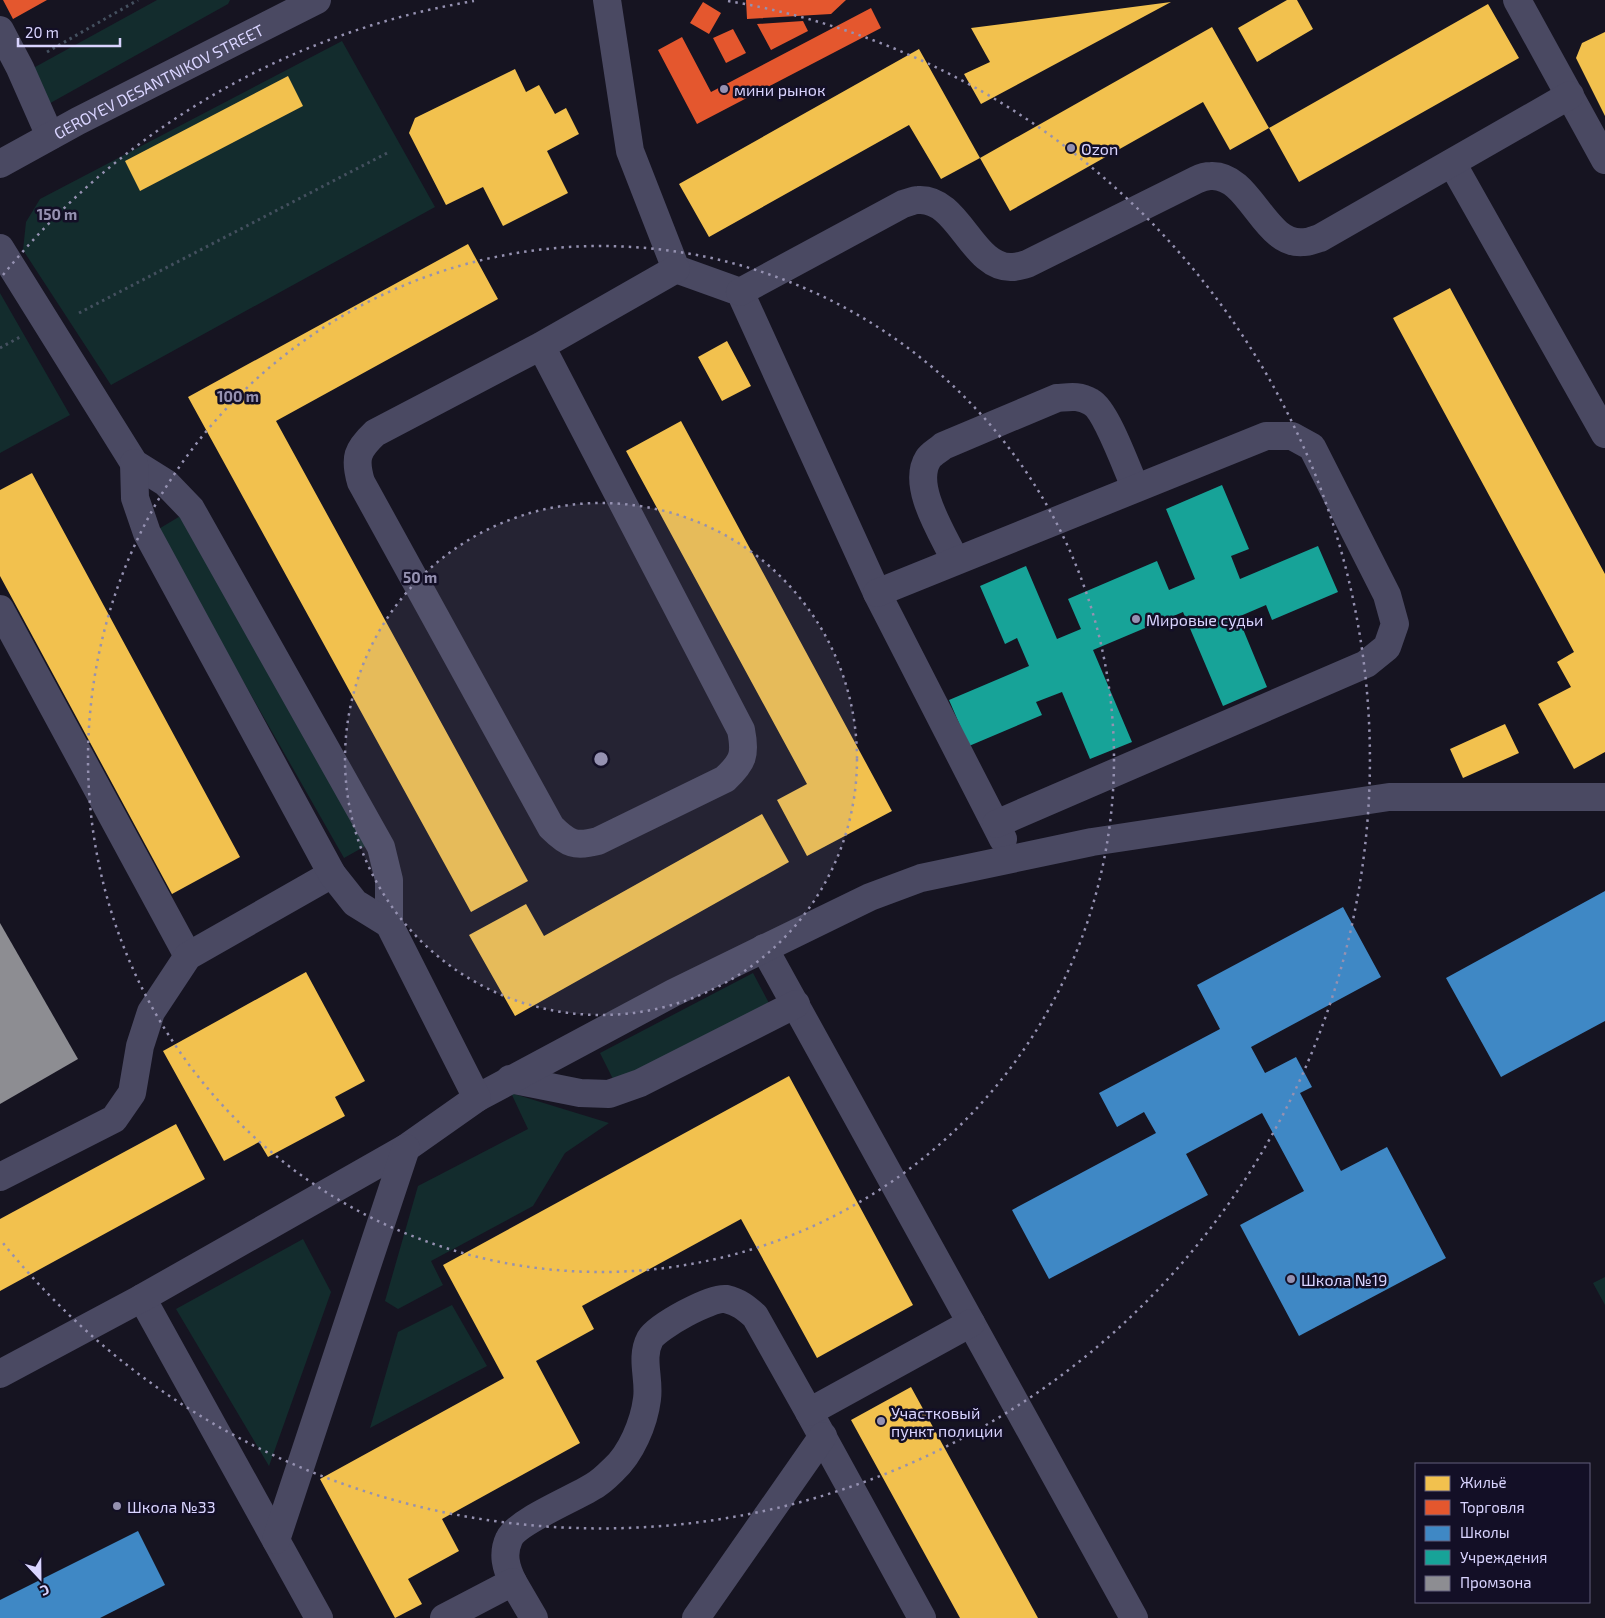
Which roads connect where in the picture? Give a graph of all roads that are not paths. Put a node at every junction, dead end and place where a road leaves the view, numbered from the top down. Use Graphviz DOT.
graph roads {
  1 [pos="607,0"];
  2 [pos="1517,0"];
  3 [pos="302,3"];
  4 [pos="0,30"];
  5 [pos="1570,95"];
  6 [pos="50,136"];
  7 [pos="1605,160"];
  8 [pos="1452,162"];
  9 [pos="0,164"];
  10 [pos="0,248"];
  11 [pos="676,269"];
  12 [pos="740,292"];
  13 [pos="541,346"];
  14 [pos="1605,434"];
  15 [pos="134,463"];
  16 [pos="1135,487"];
  17 [pos="955,560"];
  18 [pos="877,593"];
  19 [pos="0,609"];
  20 [pos="1605,797"];
  21 [pos="996,824"];
  22 [pos="1013,859"];
  23 [pos="332,874"];
  24 [pos="389,924"];
  25 [pos="764,948"];
  26 [pos="188,956"];
  27 [pos="796,1004"];
  28 [pos="510,1079"];
  29 [pos="477,1098"];
  30 [pos="406,1148"];
  31 [pos="0,1177"];
  32 [pos="142,1298"];
  33 [pos="972,1323"];
  34 [pos="0,1373"];
  35 [pos="809,1412"];
  36 [pos="823,1436"];
  37 [pos="276,1540"];
  38 [pos="513,1582"];
  39 [pos="319,1618"];
  40 [pos="444,1618"];
  41 [pos="534,1618"];
  42 [pos="696,1618"];
  43 [pos="922,1618"];
  44 [pos="1134,1618"];
  1 -- 11 [label="street"];
  2 -- 5 [label="street"];
  3 -- 6 [label="street, GEROYEV DESANTNIKOV STREET"];
  4 -- 6 [label="street"];
  5 -- 7 [label="street"];
  5 -- 8 [label="street"];
  6 -- 9 [label="street, GEROYEV DESANTNIKOV STREET"];
  8 -- 12 [label="street"];
  8 -- 14 [label="street"];
  10 -- 15 [label="street"];
  11 -- 12 [label="street"];
  11 -- 13 [label="street"];
  12 -- 18 [label="street"];
  13 -- 13 [label="street"];
  15 -- 23 [label="street"];
  15 -- 24 [label="street"];
  16 -- 17 [label="street"];
  16 -- 17 [label="street"];
  16 -- 21 [label="street"];
  17 -- 18 [label="street"];
  18 -- 21 [label="street"];
  19 -- 26 [label="street"];
  20 -- 22 [label="street"];
  21 -- 22 [label="street"];
  22 -- 25 [label="street"];
  23 -- 24 [label="street"];
  23 -- 26 [label="street"];
  24 -- 29 [label="street"];
  25 -- 27 [label="street"];
  25 -- 28 [label="street"];
  26 -- 31 [label="street"];
  27 -- 28 [label="street"];
  27 -- 33 [label="street"];
  28 -- 29 [label="street"];
  29 -- 30 [label="street"];
  30 -- 32 [label="street"];
  30 -- 37 [label="street"];
  32 -- 34 [label="street"];
  32 -- 37 [label="street"];
  33 -- 35 [label="street"];
  33 -- 44 [label="street"];
  35 -- 36 [label="street"];
  35 -- 38 [label="street"];
  36 -- 42 [label="street"];
  36 -- 43 [label="street"];
  37 -- 39 [label="street"];
  38 -- 40 [label="street"];
  38 -- 41 [label="street"];
}
